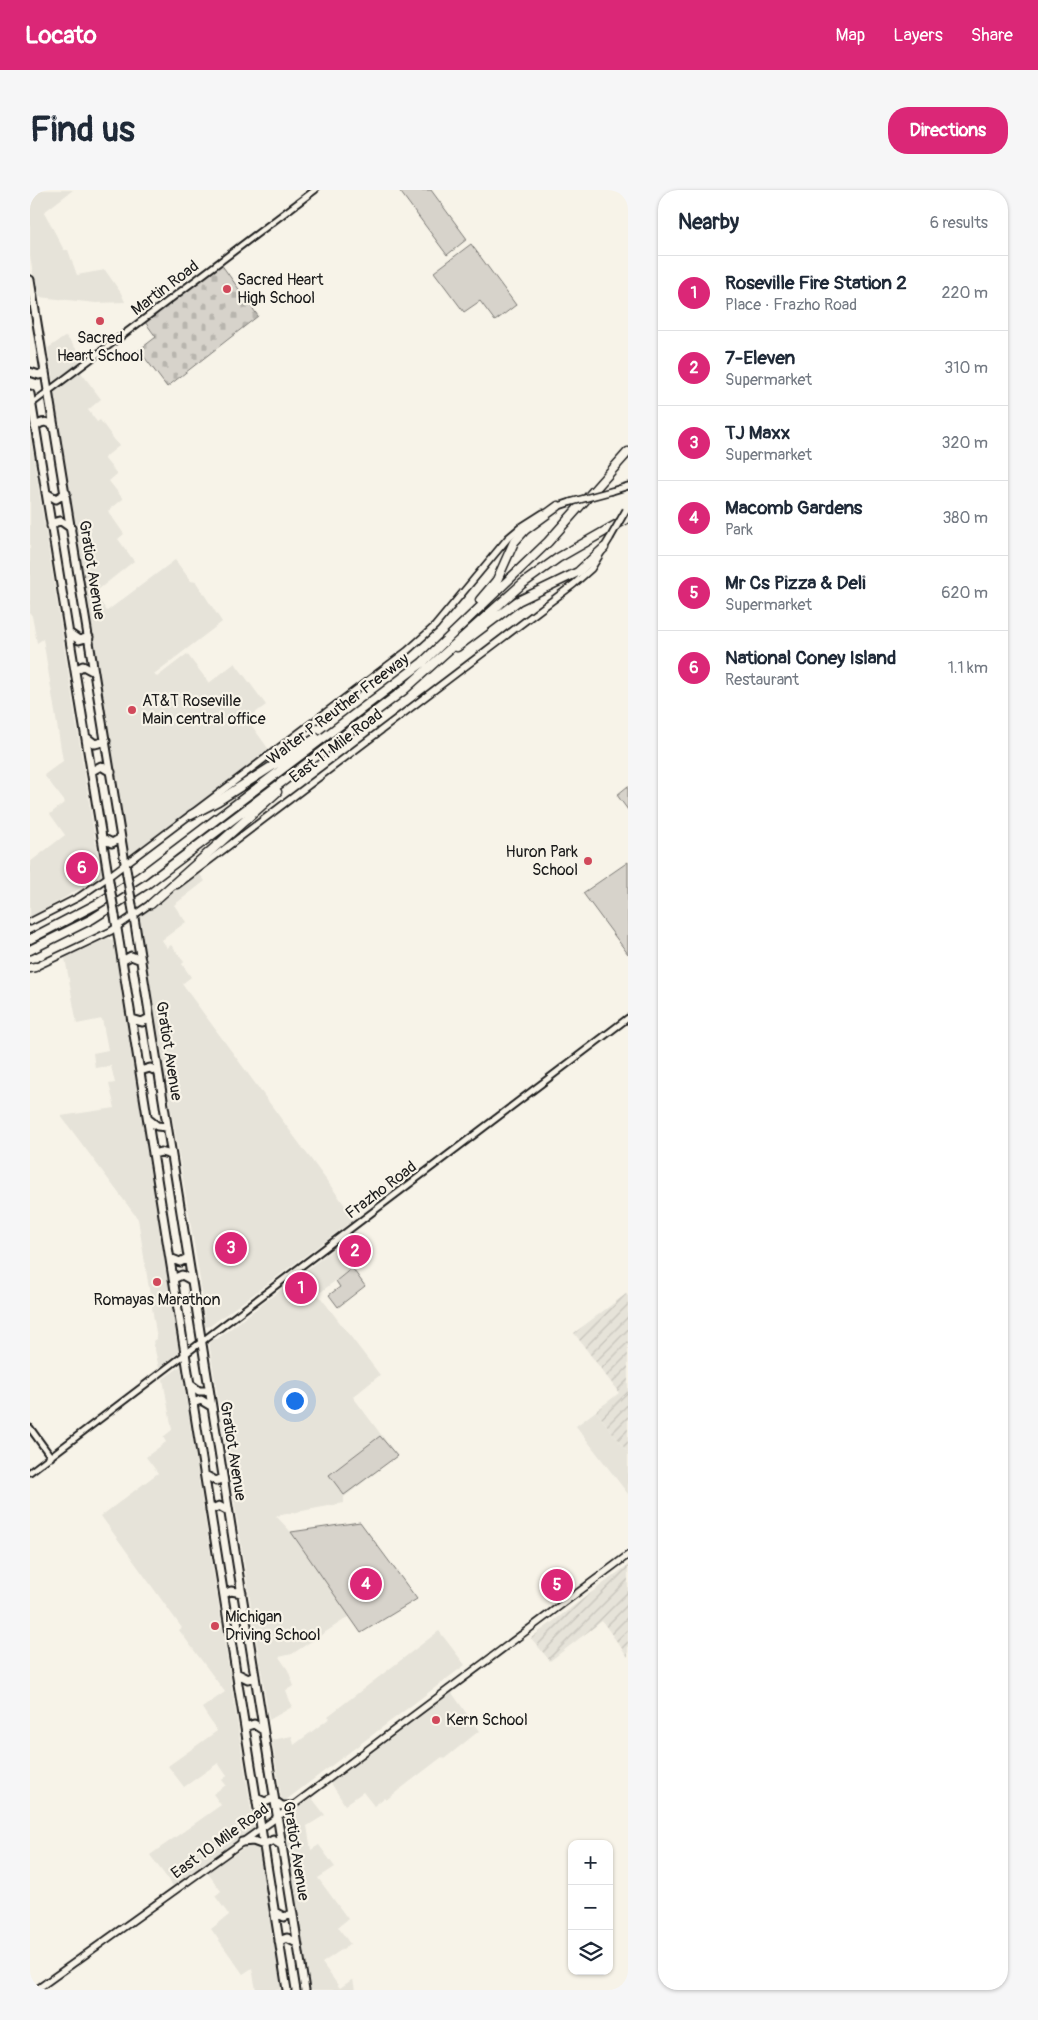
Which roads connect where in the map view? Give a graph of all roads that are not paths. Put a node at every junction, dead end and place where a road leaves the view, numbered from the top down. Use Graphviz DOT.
graph roads {
  1 [pos="316,190"];
  2 [pos="30,280"];
  3 [pos="32,300"];
  4 [pos="45,371"];
  5 [pos="30,372"];
  6 [pos="48,392"];
  7 [pos="30,394"];
  8 [pos="31,405"];
  9 [pos="54,426"];
  10 [pos="35,427"];
  11 [pos="627,452"];
  12 [pos="627,487"];
  13 [pos="46,492"];
  14 [pos="66,494"];
  15 [pos="558,506"];
  16 [pos="628,512"];
  17 [pos="51,526"];
  18 [pos="71,528"];
  19 [pos="604,548"];
  20 [pos="69,633"];
  21 [pos="88,637"];
  22 [pos="437,648"];
  23 [pos="441,658"];
  24 [pos="75,670"];
  25 [pos="94,672"];
  26 [pos="388,690"];
  27 [pos="86,737"];
  28 [pos="106,741"];
  29 [pos="322,753"];
  30 [pos="92,771"];
  31 [pos="111,772"];
  32 [pos="191,816"];
  33 [pos="102,838"];
  34 [pos="121,838"];
  35 [pos="126,865"];
  36 [pos="108,877"];
  37 [pos="151,904"];
  38 [pos="134,916"];
  39 [pos="30,922"];
  40 [pos="117,927"];
  41 [pos="30,939"];
  42 [pos="30,950"];
  43 [pos="140,960"];
  44 [pos="122,961"];
  45 [pos="32,968"];
  46 [pos="150,1018"];
  47 [pos="628,1018"];
  48 [pos="132,1019"];
  49 [pos="140,1071"];
  50 [pos="158,1072"];
  51 [pos="148,1118"];
  52 [pos="167,1127"];
  53 [pos="153,1154"];
  54 [pos="171,1155"];
  55 [pos="170,1258"];
  56 [pos="188,1258"];
  57 [pos="174,1279"];
  58 [pos="191,1280"];
  59 [pos="201,1342"];
  60 [pos="186,1354"];
  61 [pos="190,1385"];
  62 [pos="209,1391"];
  63 [pos="193,1404"];
  64 [pos="211,1406"];
  65 [pos="30,1428"];
  66 [pos="51,1457"];
  67 [pos="30,1472"];
  68 [pos="205,1475"];
  69 [pos="223,1478"];
  70 [pos="210,1510"];
  71 [pos="228,1511"];
  72 [pos="628,1555"];
  73 [pos="224,1594"];
  74 [pos="242,1594"];
  75 [pos="236,1673"];
  76 [pos="255,1676"];
  77 [pos="245,1727"];
  78 [pos="263,1730"];
  79 [pos="256,1798"];
  80 [pos="274,1799"];
  81 [pos="292,1806"];
  82 [pos="277,1818"];
  83 [pos="261,1829"];
  84 [pos="242,1842"];
  85 [pos="264,1845"];
  86 [pos="281,1845"];
  87 [pos="275,1912"];
  88 [pos="292,1914"];
  89 [pos="279,1941"];
  90 [pos="297,1944"];
  91 [pos="36,1990"];
  92 [pos="287,1990"];
  93 [pos="305,1990"];
  1 -- 6 [label="street, Martin Road"];
  2 -- 3 [label="main road, Gratiot Avenue"];
  3 -- 4 [label="main road, Gratiot Avenue"];
  4 -- 5 [label="main road"];
  4 -- 6 [label="main road, Gratiot Avenue"];
  6 -- 8 [label="street, Martin Road"];
  6 -- 9 [label="main road, Gratiot Avenue"];
  7 -- 8 [label="main road, Gratiot Avenue"];
  8 -- 10 [label="main road, Gratiot Avenue"];
  9 -- 10 [label="main road"];
  9 -- 14 [label="main road, Gratiot Avenue"];
  10 -- 13 [label="main road, Gratiot Avenue"];
  11 -- 22 [label="highway, Walter P Reuther Freeway"];
  12 -- 15 [label="main road, East 11 Mile Road, bridge"];
  13 -- 14 [label="main road"];
  13 -- 17 [label="main road, Gratiot Avenue"];
  14 -- 18 [label="main road, Gratiot Avenue"];
  15 -- 22 [label="highway"];
  15 -- 32 [label="main road, East 11 Mile Road"];
  16 -- 19 [label="main road, East 11 Mile Road, bridge"];
  16 -- 23 [label="highway, Walter P Reuther Freeway"];
  17 -- 18 [label="main road"];
  17 -- 20 [label="main road, Gratiot Avenue"];
  18 -- 21 [label="main road, Gratiot Avenue"];
  19 -- 23 [label="highway"];
  19 -- 37 [label="main road, East 11 Mile Road"];
  20 -- 21 [label="main road"];
  20 -- 24 [label="main road, Gratiot Avenue"];
  21 -- 25 [label="main road, Gratiot Avenue"];
  22 -- 26 [label="highway, Walter P Reuther Freeway"];
  23 -- 29 [label="highway, Walter P Reuther Freeway"];
  24 -- 25 [label="main road"];
  24 -- 27 [label="main road, Gratiot Avenue"];
  25 -- 28 [label="main road, Gratiot Avenue"];
  26 -- 32 [label="highway"];
  26 -- 41 [label="highway, Walter P Reuther Freeway"];
  27 -- 28 [label="main road"];
  27 -- 30 [label="main road, Gratiot Avenue"];
  28 -- 31 [label="main road, Gratiot Avenue"];
  29 -- 37 [label="highway"];
  29 -- 42 [label="highway, Walter P Reuther Freeway"];
  30 -- 31 [label="main road"];
  30 -- 33 [label="main road, Gratiot Avenue"];
  31 -- 34 [label="main road, Gratiot Avenue"];
  32 -- 35 [label="main road, East 11 Mile Road"];
  33 -- 34 [label="main road"];
  33 -- 36 [label="main road, Gratiot Avenue"];
  34 -- 35 [label="main road, Gratiot Avenue"];
  35 -- 36 [label="main road, East 11 Mile Road"];
  35 -- 38 [label="main road, Gratiot Avenue, bridge"];
  36 -- 39 [label="main road, East 11 Mile Road"];
  36 -- 40 [label="main road, Gratiot Avenue, bridge"];
  37 -- 38 [label="main road, East 11 Mile Road"];
  38 -- 40 [label="main road, East 11 Mile Road"];
  38 -- 43 [label="main road, Gratiot Avenue"];
  40 -- 44 [label="main road, Gratiot Avenue"];
  40 -- 45 [label="main road, East 11 Mile Road"];
  43 -- 44 [label="main road"];
  43 -- 46 [label="main road, Gratiot Avenue"];
  44 -- 48 [label="main road, Gratiot Avenue"];
  46 -- 48 [label="main road"];
  46 -- 50 [label="main road, Gratiot Avenue"];
  47 -- 59 [label="street, Frazho Road"];
  48 -- 49 [label="main road, Gratiot Avenue"];
  49 -- 50 [label="main road"];
  49 -- 51 [label="main road, Gratiot Avenue"];
  50 -- 52 [label="main road, Gratiot Avenue"];
  51 -- 52 [label="main road"];
  51 -- 53 [label="main road, Gratiot Avenue"];
  52 -- 54 [label="main road, Gratiot Avenue"];
  53 -- 54 [label="main road"];
  53 -- 55 [label="main road, Gratiot Avenue"];
  54 -- 56 [label="main road, Gratiot Avenue"];
  55 -- 56 [label="main road"];
  55 -- 57 [label="main road, Gratiot Avenue"];
  56 -- 58 [label="main road, Gratiot Avenue"];
  57 -- 58 [label="main road"];
  57 -- 60 [label="main road, Gratiot Avenue"];
  58 -- 59 [label="main road, Gratiot Avenue"];
  59 -- 60 [label="street, Frazho Road"];
  59 -- 62 [label="main road, Gratiot Avenue"];
  60 -- 61 [label="main road, Gratiot Avenue"];
  60 -- 66 [label="street, Frazho Road"];
  61 -- 62 [label="main road"];
  61 -- 63 [label="main road, Gratiot Avenue"];
  62 -- 64 [label="main road, Gratiot Avenue"];
  63 -- 64 [label="main road"];
  63 -- 68 [label="main road, Gratiot Avenue"];
  64 -- 69 [label="main road, Gratiot Avenue"];
  65 -- 66 [label="street"];
  66 -- 67 [label="street, Frazho Road"];
  68 -- 69 [label="main road"];
  68 -- 70 [label="main road, Gratiot Avenue"];
  69 -- 71 [label="main road, Gratiot Avenue"];
  70 -- 71 [label="main road"];
  70 -- 73 [label="main road, Gratiot Avenue"];
  71 -- 74 [label="main road, Gratiot Avenue"];
  72 -- 81 [label="main road, East 10 Mile Road"];
  73 -- 74 [label="main road"];
  73 -- 75 [label="main road, Gratiot Avenue"];
  74 -- 76 [label="main road, Gratiot Avenue"];
  75 -- 76 [label="main road"];
  75 -- 77 [label="main road, Gratiot Avenue"];
  76 -- 78 [label="main road, Gratiot Avenue"];
  77 -- 78 [label="main road"];
  77 -- 79 [label="main road, Gratiot Avenue"];
  78 -- 80 [label="main road, Gratiot Avenue"];
  79 -- 80 [label="main road"];
  79 -- 83 [label="main road, Gratiot Avenue"];
  80 -- 81 [label="main road"];
  80 -- 82 [label="main road, Gratiot Avenue"];
  81 -- 82 [label="main road, East 10 Mile Road"];
  82 -- 83 [label="main road, East 10 Mile Road"];
  82 -- 86 [label="main road, Gratiot Avenue"];
  83 -- 84 [label="main road, East 10 Mile Road"];
  83 -- 85 [label="main road, Gratiot Avenue"];
  84 -- 85 [label="main road"];
  84 -- 91 [label="main road, East 10 Mile Road"];
  85 -- 86 [label="main road"];
  85 -- 87 [label="main road, Gratiot Avenue"];
  86 -- 88 [label="main road, Gratiot Avenue"];
  87 -- 88 [label="main road"];
  87 -- 89 [label="main road, Gratiot Avenue"];
  88 -- 90 [label="main road, Gratiot Avenue"];
  89 -- 90 [label="main road"];
  89 -- 92 [label="main road, Gratiot Avenue"];
  90 -- 93 [label="main road, Gratiot Avenue"];
}
